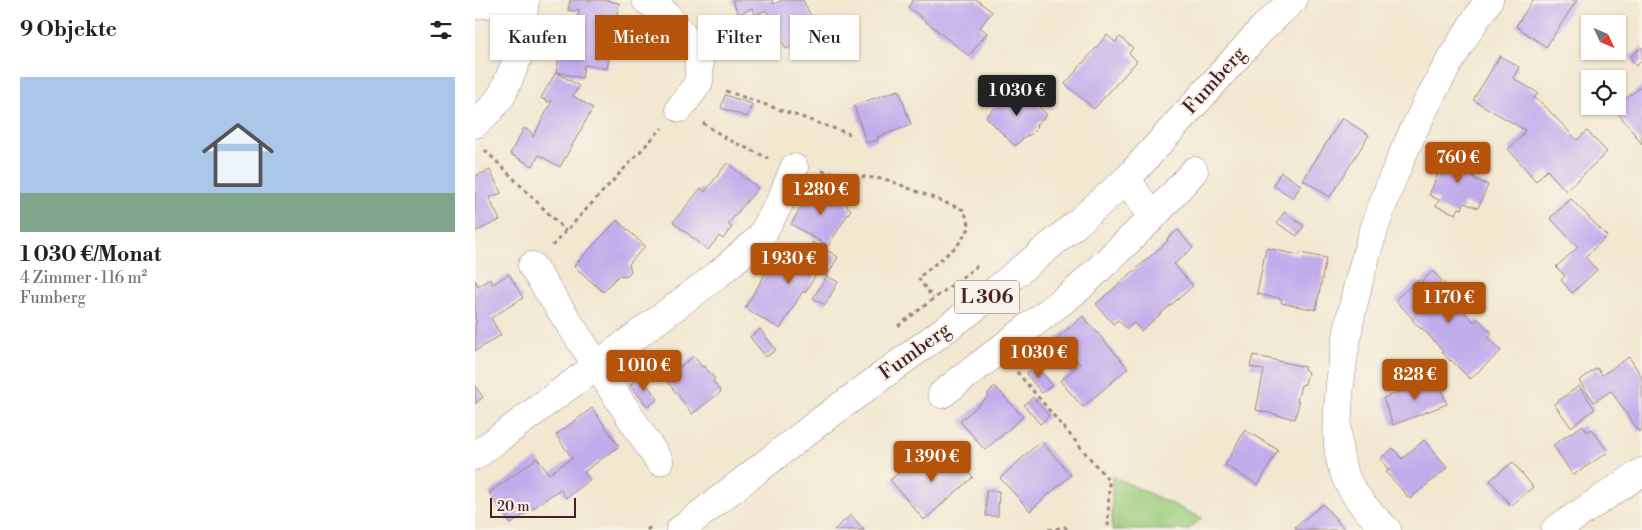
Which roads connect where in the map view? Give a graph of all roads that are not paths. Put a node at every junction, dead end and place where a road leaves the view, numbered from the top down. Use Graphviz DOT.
graph roads {
  1 [pos="525,0"];
  2 [pos="1283,0"];
  3 [pos="1293,0"];
  4 [pos="1489,0"];
  5 [pos="475,5"];
  6 [pos="664,5"];
  7 [pos="1262,29"];
  8 [pos="681,108"];
  9 [pos="479,136"];
  10 [pos="794,168"];
  11 [pos="1195,171"];
  12 [pos="1127,179"];
  13 [pos="1152,218"];
  14 [pos="532,266"];
  15 [pos="597,366"];
  16 [pos="942,394"];
  17 [pos="475,456"];
  18 [pos="659,461"];
  19 [pos="1642,472"];
  20 [pos="667,527"];
  21 [pos="1387,530"];
  22 [pos="1555,530"];
  1 -- 5 [label="main road"];
  1 -- 9 [label="main road"];
  2 -- 7 [label="main road, Fumberg / L 306"];
  3 -- 7 [label="main road, Fumberg / L 306"];
  4 -- 21 [label="main road"];
  6 -- 8 [label="main road"];
  7 -- 12 [label="main road, Fumberg / L 306"];
  10 -- 15 [label="main road"];
  11 -- 13 [label="main road"];
  12 -- 13 [label="main road"];
  12 -- 20 [label="main road, Fumberg / L 306"];
  13 -- 16 [label="main road"];
  14 -- 15 [label="main road"];
  15 -- 17 [label="main road"];
  15 -- 18 [label="main road"];
  19 -- 22 [label="main road"];
}
